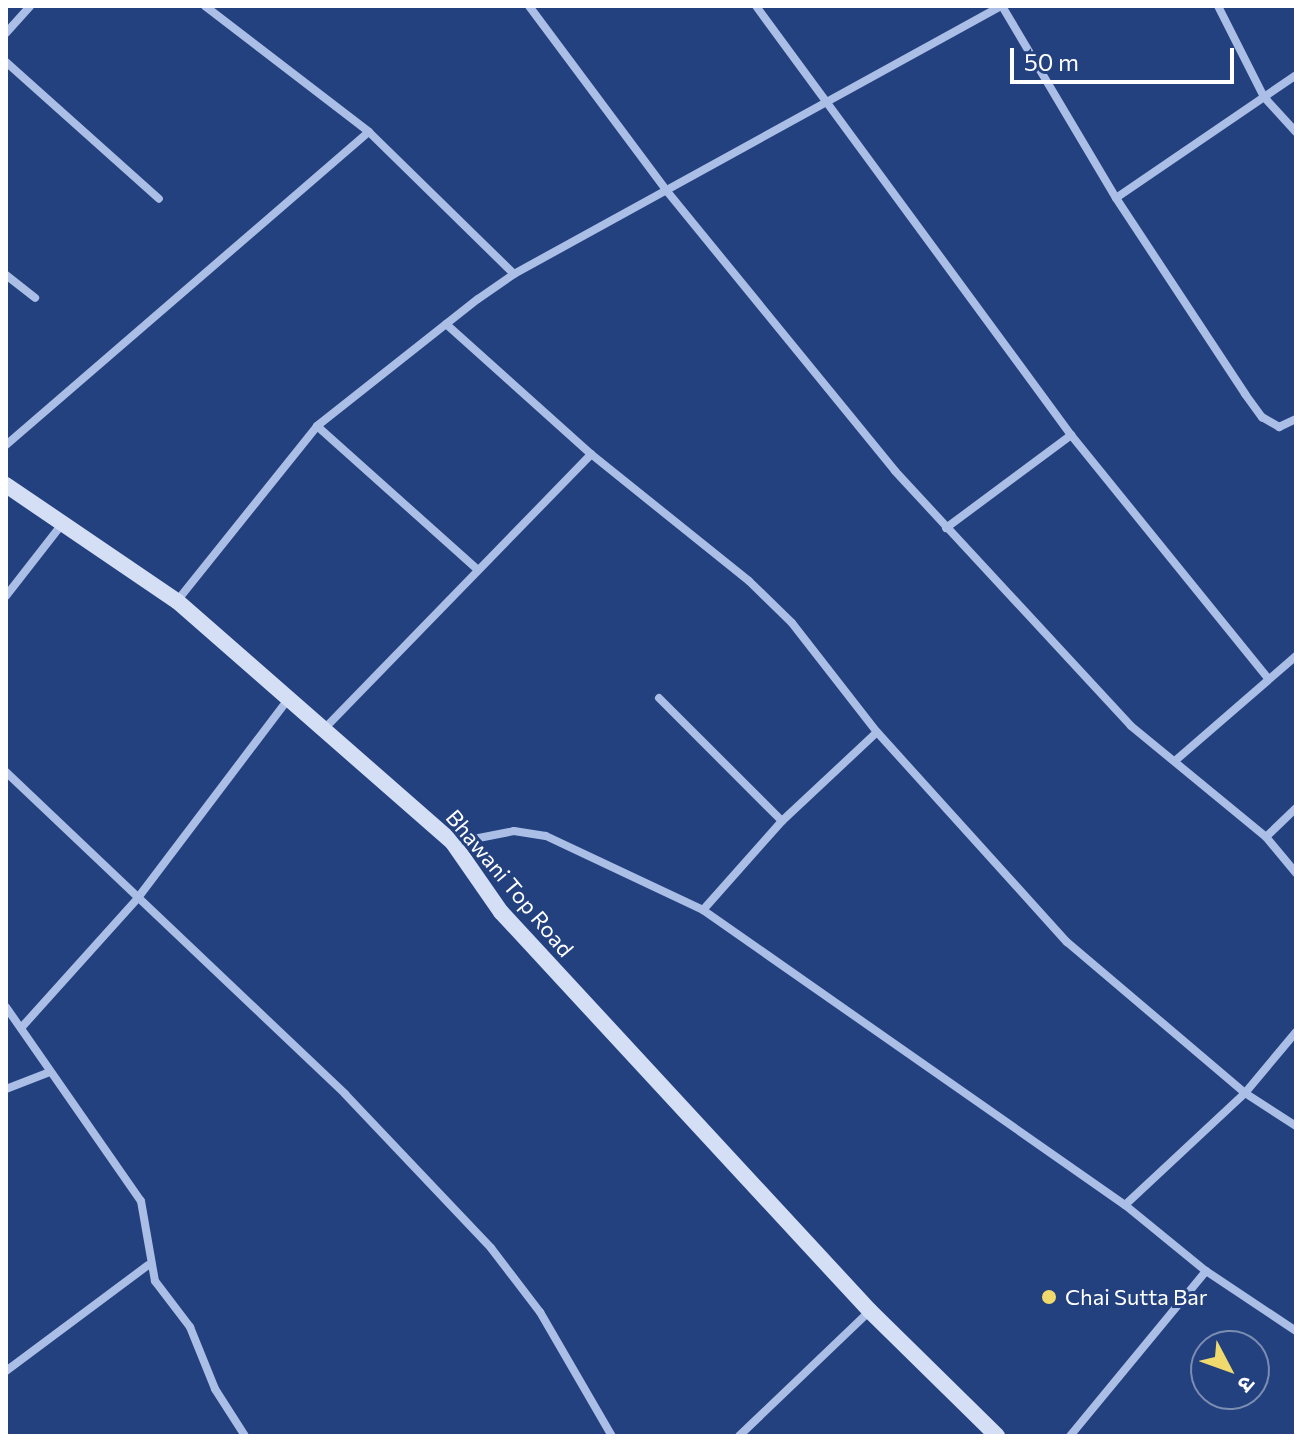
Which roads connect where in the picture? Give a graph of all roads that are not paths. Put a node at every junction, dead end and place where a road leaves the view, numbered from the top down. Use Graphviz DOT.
graph roads {
  1 [pos="30,6"];
  2 [pos="205,6"];
  3 [pos="529,6"];
  4 [pos="756,6"];
  5 [pos="1002,6"];
  6 [pos="1218,6"];
  7 [pos="6,33"];
  8 [pos="6,62"];
  9 [pos="1296,75"];
  10 [pos="1264,97"];
  11 [pos="826,101"];
  12 [pos="369,132"];
  13 [pos="1296,132"];
  14 [pos="666,190"];
  15 [pos="1116,198"];
  16 [pos="159,199"];
  17 [pos="514,274"];
  18 [pos="6,275"];
  19 [pos="35,298"];
  20 [pos="446,324"];
  21 [pos="1296,419"];
  22 [pos="317,426"];
  23 [pos="1071,435"];
  24 [pos="6,445"];
  25 [pos="591,454"];
  26 [pos="6,485"];
  27 [pos="62,524"];
  28 [pos="946,528"];
  29 [pos="476,568"];
  30 [pos="6,596"];
  31 [pos="177,601"];
  32 [pos="1296,656"];
  33 [pos="1268,678"];
  34 [pos="659,698"];
  35 [pos="288,699"];
  36 [pos="325,728"];
  37 [pos="877,732"];
  38 [pos="1176,760"];
  39 [pos="6,772"];
  40 [pos="1296,808"];
  41 [pos="782,821"];
  42 [pos="1266,837"];
  43 [pos="453,843"];
  44 [pos="1296,873"];
  45 [pos="137,899"];
  46 [pos="703,910"];
  47 [pos="6,1007"];
  48 [pos="21,1028"];
  49 [pos="1296,1032"];
  50 [pos="50,1072"];
  51 [pos="6,1089"];
  52 [pos="1245,1093"];
  53 [pos="1296,1126"];
  54 [pos="1125,1205"];
  55 [pos="148,1265"];
  56 [pos="1206,1271"];
  57 [pos="870,1311"];
  58 [pos="1296,1331"];
  59 [pos="6,1371"];
  60 [pos="245,1436"];
  61 [pos="612,1436"];
  62 [pos="739,1436"];
  63 [pos="997,1436"];
  64 [pos="1070,1436"];
  1 -- 7 [label="street"];
  2 -- 12 [label="street"];
  3 -- 14 [label="street"];
  4 -- 11 [label="street"];
  5 -- 11 [label="street"];
  5 -- 15 [label="street"];
  6 -- 10 [label="street"];
  8 -- 16 [label="street"];
  9 -- 10 [label="street"];
  10 -- 13 [label="street"];
  10 -- 15 [label="street"];
  11 -- 14 [label="street"];
  11 -- 23 [label="street"];
  12 -- 17 [label="street"];
  12 -- 24 [label="street"];
  14 -- 17 [label="street"];
  14 -- 28 [label="street"];
  15 -- 21 [label="street"];
  17 -- 20 [label="street"];
  18 -- 19 [label="street"];
  20 -- 22 [label="street"];
  20 -- 25 [label="street"];
  22 -- 29 [label="street"];
  22 -- 31 [label="street"];
  23 -- 28 [label="street"];
  23 -- 33 [label="street"];
  25 -- 29 [label="street"];
  25 -- 37 [label="street"];
  26 -- 27 [label="street, Bhawani Top Road"];
  27 -- 30 [label="street"];
  27 -- 31 [label="street, Bhawani Top Road"];
  28 -- 38 [label="street"];
  29 -- 36 [label="street"];
  31 -- 35 [label="street, Bhawani Top Road"];
  32 -- 33 [label="street"];
  33 -- 38 [label="street"];
  34 -- 41 [label="street"];
  35 -- 36 [label="street, Bhawani Top Road"];
  35 -- 45 [label="street"];
  36 -- 43 [label="street, Bhawani Top Road"];
  37 -- 41 [label="street"];
  37 -- 52 [label="street"];
  38 -- 42 [label="street"];
  39 -- 45 [label="street"];
  40 -- 42 [label="street"];
  41 -- 46 [label="street"];
  42 -- 44 [label="street"];
  43 -- 46 [label="street"];
  43 -- 57 [label="street, Bhawani Top Road"];
  45 -- 48 [label="street"];
  45 -- 61 [label="street"];
  46 -- 54 [label="street"];
  47 -- 48 [label="street"];
  48 -- 50 [label="street"];
  49 -- 52 [label="street"];
  50 -- 51 [label="street"];
  50 -- 55 [label="street"];
  52 -- 53 [label="street"];
  52 -- 54 [label="street"];
  54 -- 56 [label="street"];
  55 -- 59 [label="street"];
  55 -- 60 [label="street"];
  56 -- 58 [label="street"];
  56 -- 64 [label="street"];
  57 -- 62 [label="street"];
  57 -- 63 [label="street, Bhawani Top Road"];
}
